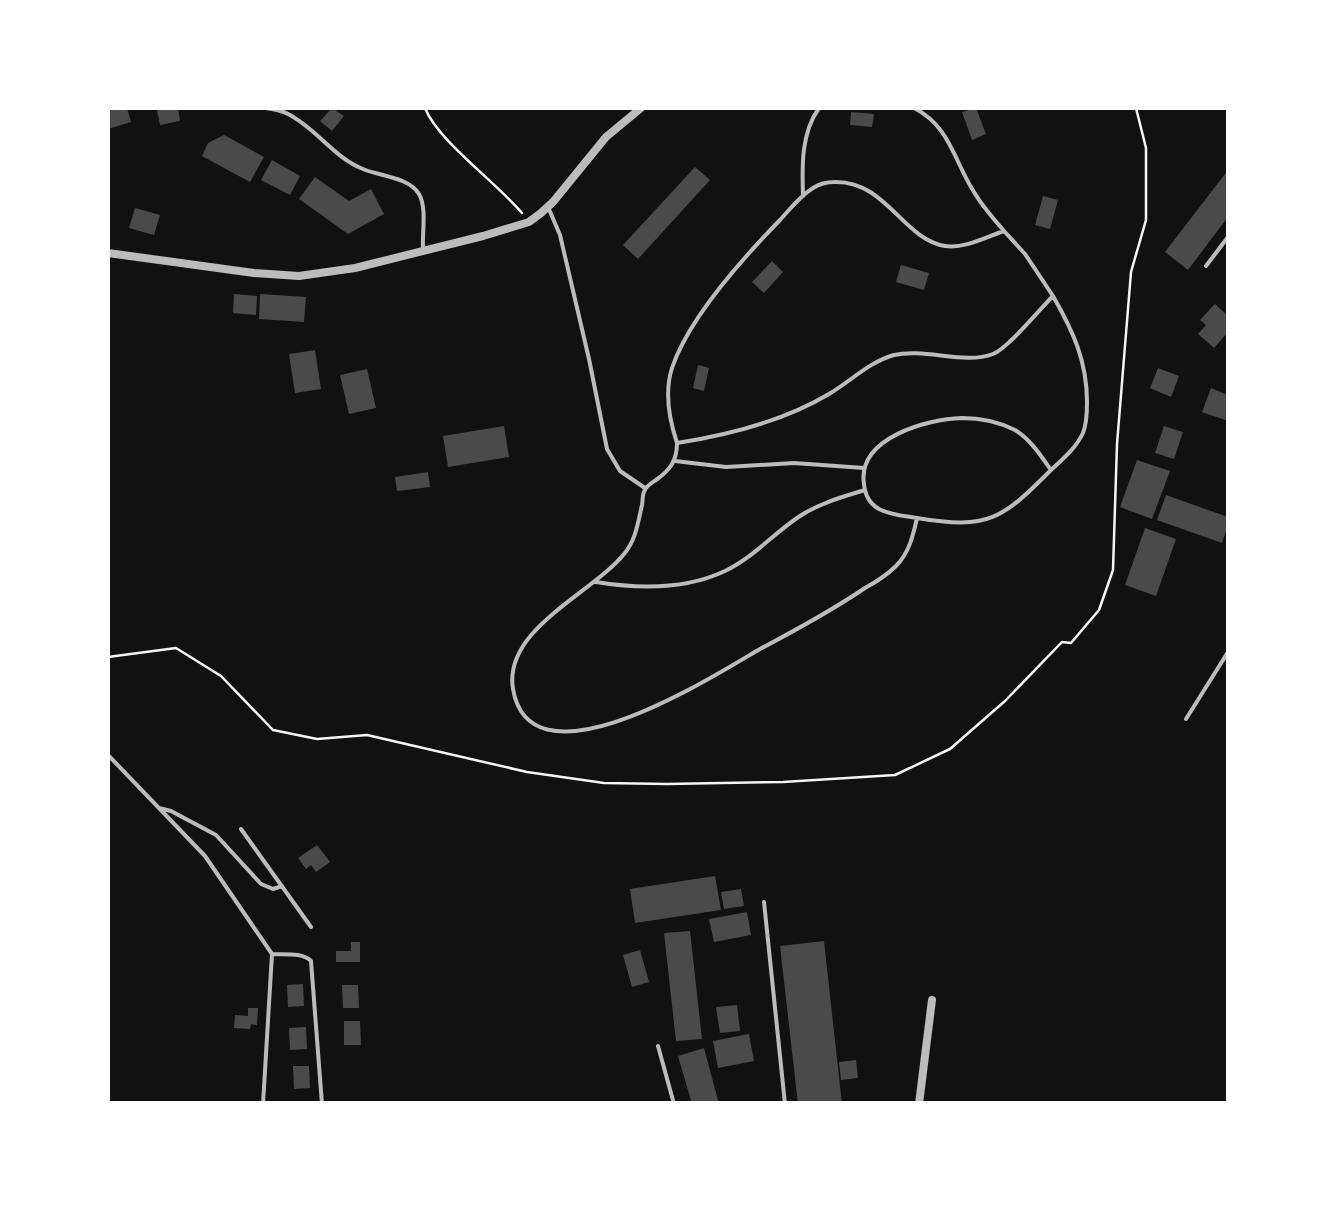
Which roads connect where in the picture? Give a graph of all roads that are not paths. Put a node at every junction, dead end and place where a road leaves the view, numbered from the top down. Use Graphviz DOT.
graph roads {
  1 [pos="266,108"];
  2 [pos="641,108"];
  3 [pos="819,108"];
  4 [pos="914,108"];
  5 [pos="803,196"];
  6 [pos="548,207"];
  7 [pos="1004,231"];
  8 [pos="1228,237"];
  9 [pos="108,253"];
  10 [pos="422,253"];
  11 [pos="1206,266"];
  12 [pos="1053,296"];
  13 [pos="677,443"];
  14 [pos="675,461"];
  15 [pos="864,468"];
  16 [pos="1052,470"];
  17 [pos="645,488"];
  18 [pos="864,490"];
  19 [pos="917,518"];
  20 [pos="595,582"];
  21 [pos="1228,652"];
  22 [pos="1186,719"];
  23 [pos="108,755"];
  24 [pos="159,808"];
  25 [pos="241,829"];
  26 [pos="282,886"];
  27 [pos="764,902"];
  28 [pos="312,927"];
  29 [pos="272,954"];
  30 [pos="932,1000"];
  31 [pos="658,1046"];
  32 [pos="264,1104"];
  33 [pos="322,1104"];
  34 [pos="674,1104"];
  35 [pos="785,1104"];
  36 [pos="919,1104"];
  1 -- 10 [label="lane"];
  2 -- 6 [label="street"];
  3 -- 5 [label="lane"];
  4 -- 7 [label="lane"];
  5 -- 7 [label="lane"];
  5 -- 13 [label="lane"];
  6 -- 10 [label="street"];
  6 -- 17 [label="lane"];
  7 -- 12 [label="lane"];
  8 -- 11 [label="lane"];
  9 -- 10 [label="street"];
  12 -- 13 [label="lane"];
  12 -- 16 [label="lane"];
  13 -- 14 [label="lane"];
  14 -- 15 [label="lane"];
  14 -- 17 [label="lane"];
  15 -- 16 [label="lane"];
  15 -- 18 [label="lane"];
  16 -- 19 [label="lane"];
  17 -- 20 [label="lane"];
  18 -- 19 [label="lane"];
  18 -- 20 [label="lane"];
  19 -- 20 [label="lane"];
  21 -- 22 [label="lane"];
  23 -- 24 [label="lane"];
  24 -- 26 [label="lane"];
  24 -- 29 [label="lane"];
  25 -- 26 [label="lane"];
  26 -- 28 [label="lane"];
  27 -- 35 [label="lane"];
  29 -- 32 [label="lane"];
  29 -- 33 [label="lane"];
  30 -- 36 [label="street"];
  31 -- 34 [label="lane"];
}
